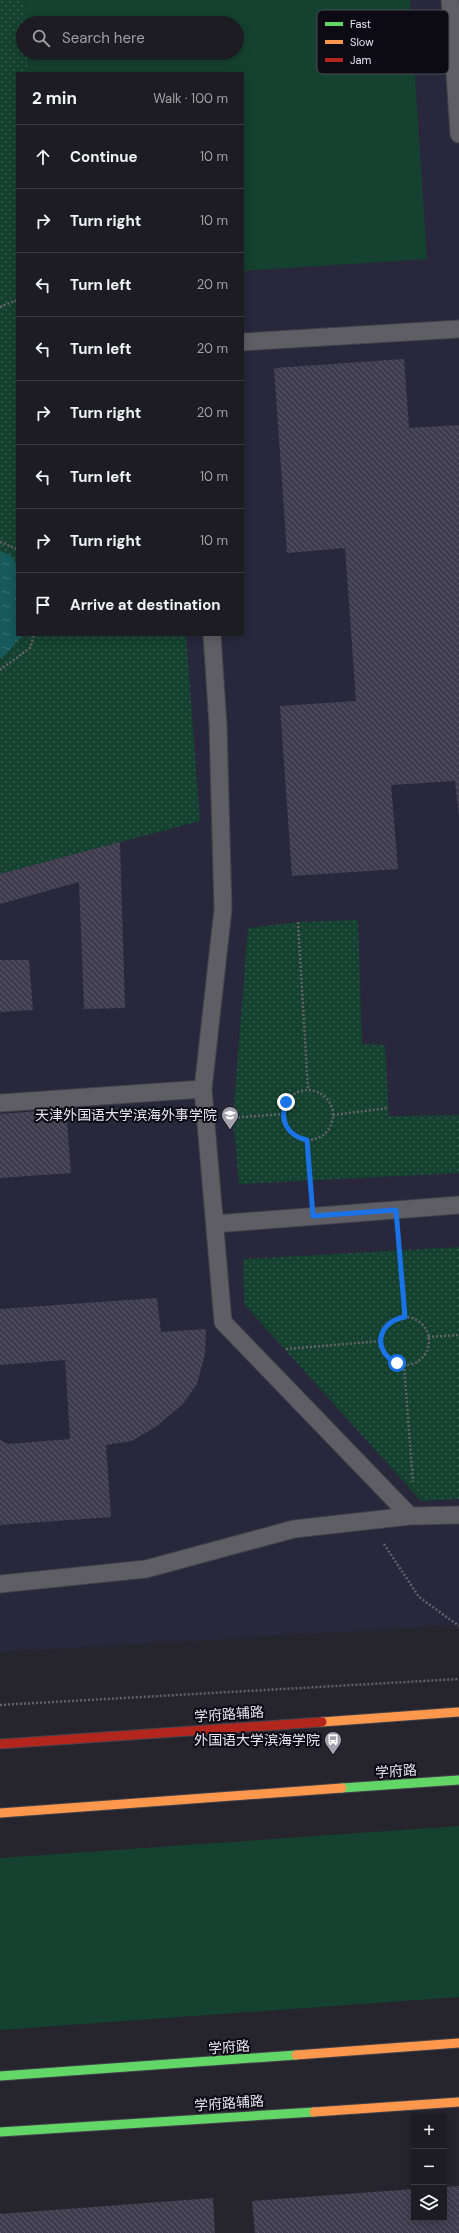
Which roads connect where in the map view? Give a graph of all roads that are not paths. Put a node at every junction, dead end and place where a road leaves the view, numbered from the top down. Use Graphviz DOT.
graph roads {
  1 [pos="450,0"];
  2 [pos="459,134"];
  3 [pos="459,329"];
  4 [pos="244,342"];
  5 [pos="212,636"];
  6 [pos="203,1089"];
  7 [pos="0,1103"];
  8 [pos="459,1205"];
  9 [pos="214,1224"];
  10 [pos="459,1515"];
  11 [pos="410,1516"];
  12 [pos="0,1584"];
  13 [pos="459,1712"];
  14 [pos="0,1744"];
  15 [pos="459,1780"];
  16 [pos="0,1813"];
  17 [pos="459,2043"];
  18 [pos="0,2076"];
  19 [pos="459,2102"];
  20 [pos="0,2132"];
  1 -- 2 [label="lane"];
  3 -- 4 [label="lane"];
  5 -- 6 [label="lane"];
  6 -- 7 [label="lane"];
  6 -- 9 [label="lane"];
  8 -- 9 [label="lane"];
  9 -- 11 [label="lane"];
  10 -- 11 [label="lane"];
  11 -- 12 [label="lane"];
  13 -- 14 [label="main road, 学府路辅路"];
  15 -- 16 [label="main road, 学府路"];
  17 -- 18 [label="main road, 学府路"];
  19 -- 20 [label="main road, 学府路辅路"];
}
